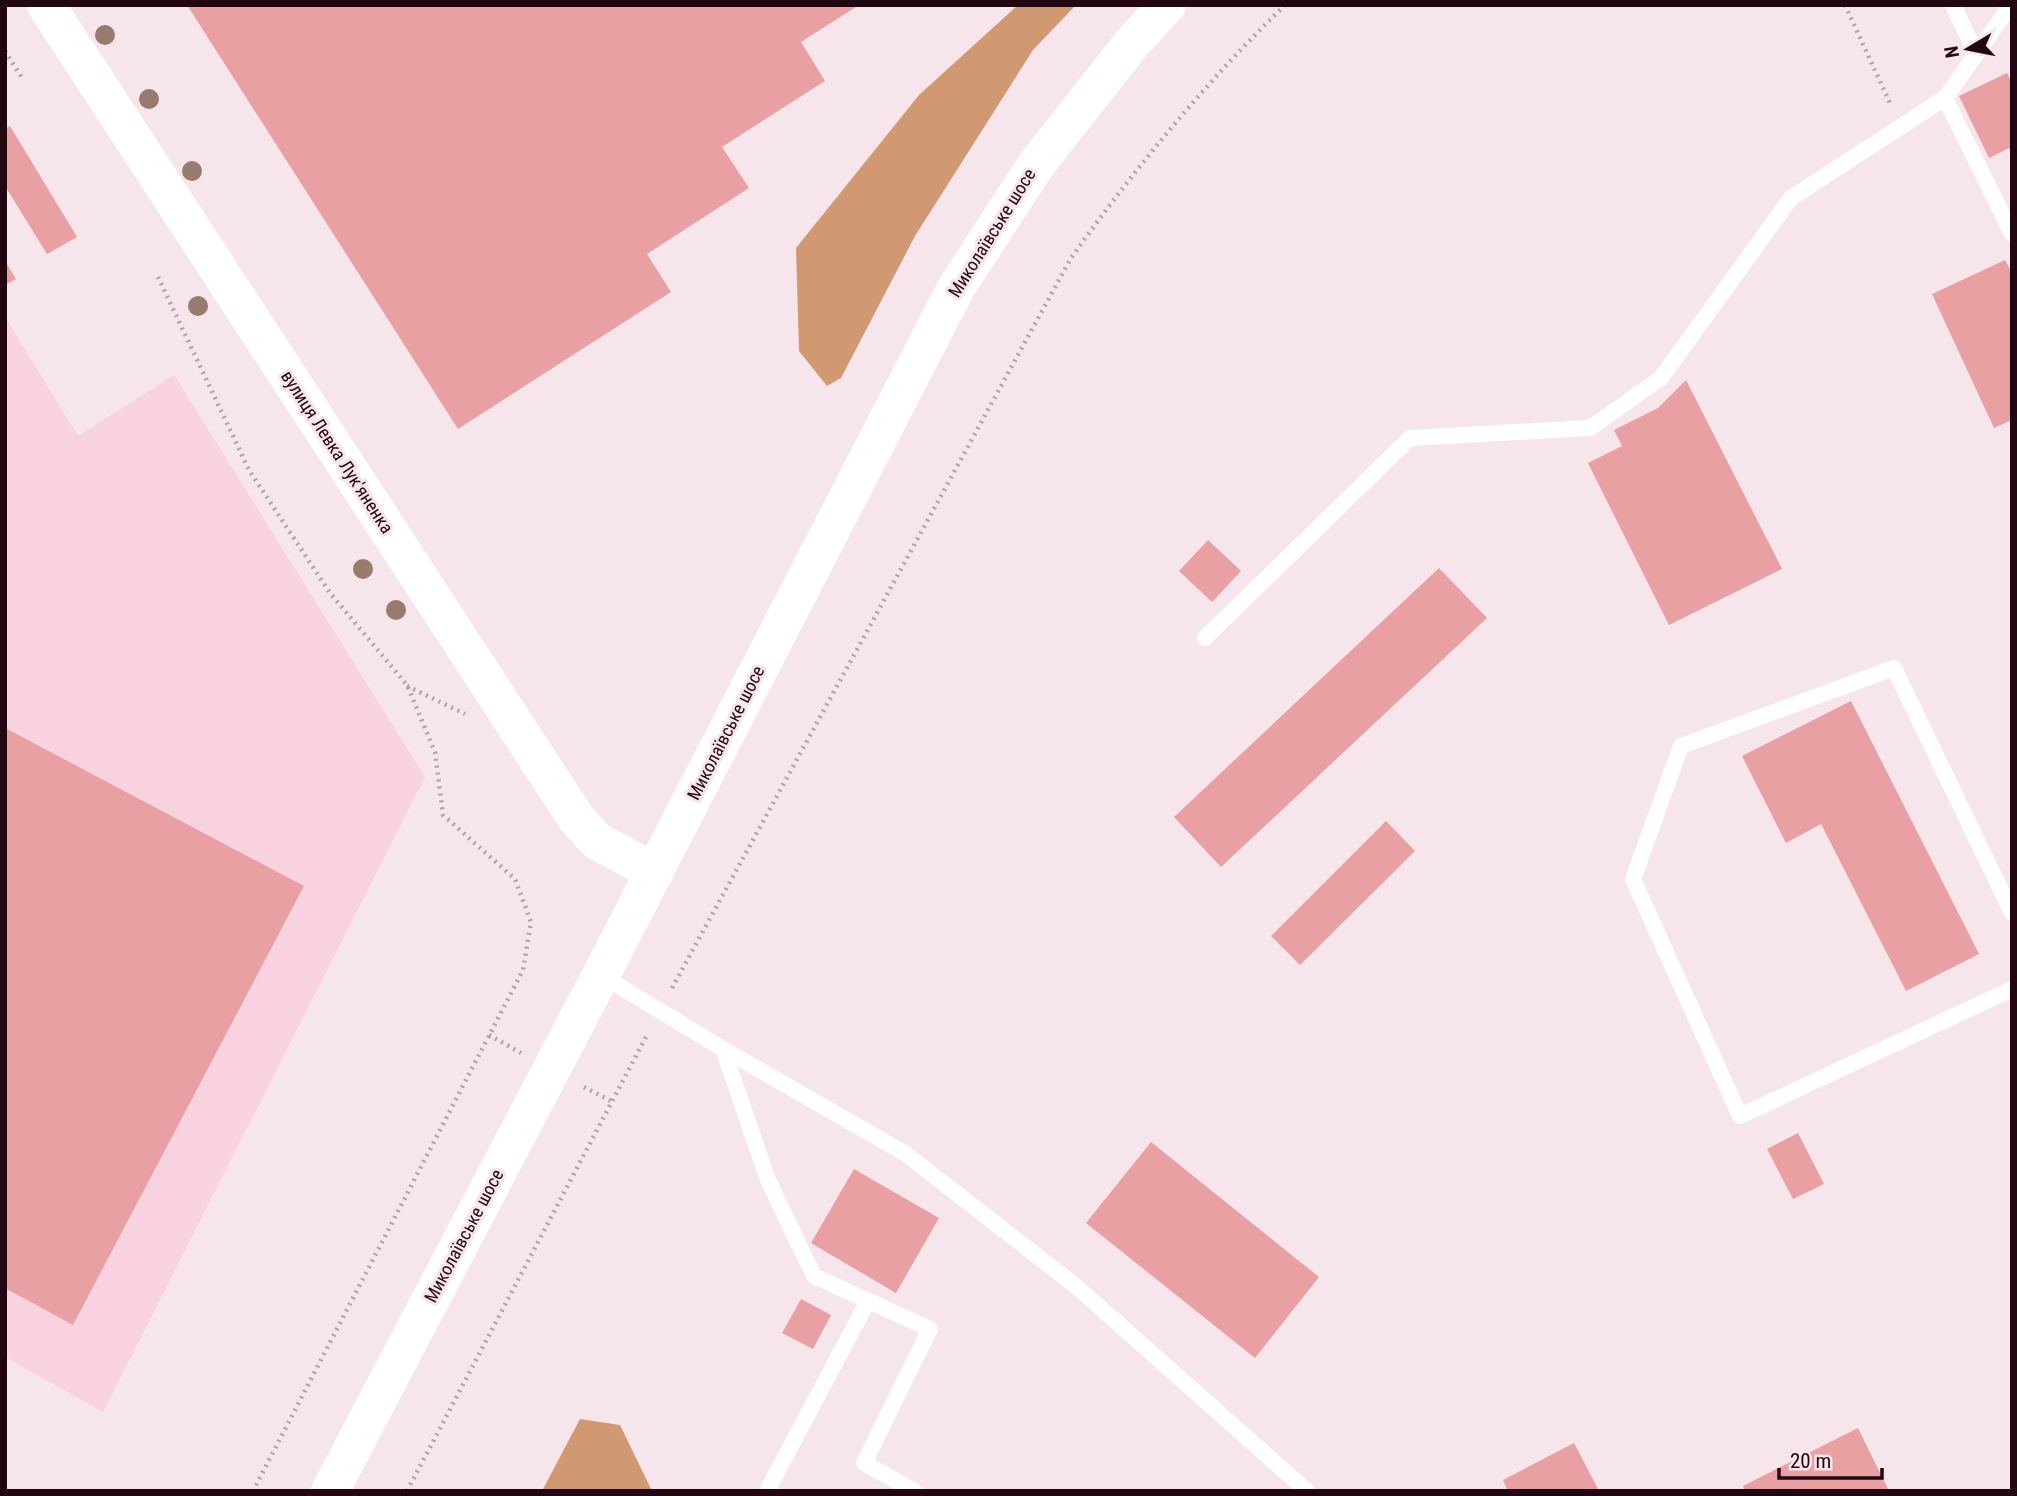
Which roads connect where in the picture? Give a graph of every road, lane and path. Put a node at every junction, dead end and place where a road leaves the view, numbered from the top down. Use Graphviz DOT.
graph roads {
  1 [pos="46,5"];
  2 [pos="1167,5"];
  3 [pos="1285,5"];
  4 [pos="1845,5"];
  5 [pos="1953,5"];
  6 [pos="2011,5"];
  7 [pos="5,51"];
  8 [pos="1976,54"];
  9 [pos="22,78"];
  10 [pos="1945,98"];
  11 [pos="1901,126"];
  12 [pos="2012,234"];
  13 [pos="158,277"];
  14 [pos="1205,638"];
  15 [pos="655,872"];
  16 [pos="2012,913"];
  17 [pos="601,975"];
  18 [pos="2012,989"];
  19 [pos="659,1011"];
  20 [pos="723,1049"];
  21 [pos="867,1301"];
  22 [pos="253,1491"];
  23 [pos="330,1491"];
  24 [pos="407,1491"];
  25 [pos="767,1491"];
  26 [pos="914,1491"];
  27 [pos="1307,1491"];
  1 -- 15 [label="main road, вулиця Левка Лук'яненка"];
  2 -- 15 [label="main road, Миколаївське шосе"];
  3 -- 19 [label="path"];
  4 -- 11 [label="path"];
  5 -- 8 [label="lane"];
  6 -- 8 [label="lane"];
  7 -- 9 [label="path"];
  8 -- 10 [label="lane"];
  10 -- 11 [label="lane"];
  10 -- 12 [label="lane"];
  11 -- 14 [label="lane"];
  13 -- 22 [label="path"];
  15 -- 17 [label="main road, Миколаївське шосе"];
  16 -- 18 [label="lane"];
  17 -- 19 [label="lane"];
  17 -- 23 [label="main road, Миколаївське шосе"];
  19 -- 20 [label="lane"];
  19 -- 24 [label="path"];
  20 -- 21 [label="lane"];
  20 -- 27 [label="lane"];
  21 -- 25 [label="lane"];
  21 -- 26 [label="lane"];
}
